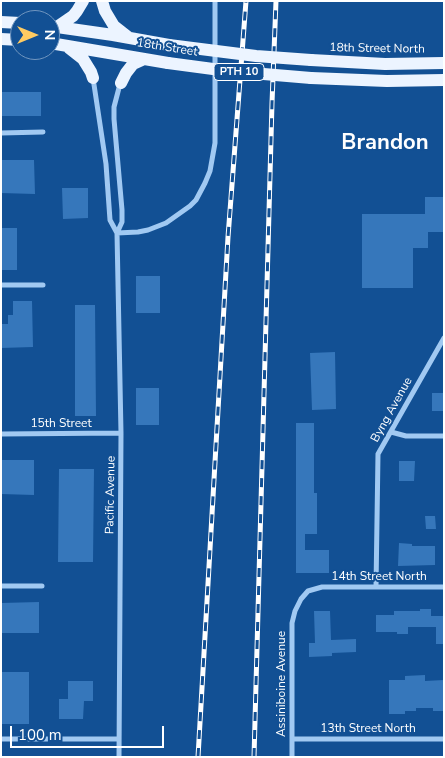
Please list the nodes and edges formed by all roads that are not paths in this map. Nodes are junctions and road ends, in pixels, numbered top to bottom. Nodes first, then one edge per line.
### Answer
1 (83, 1) edge
2 (102, 1) edge
3 (215, 1) edge
4 (60, 23) edge
5 (60, 28) edge
6 (130, 38) junction
7 (60, 44) edge
8 (65, 45) junction
9 (144, 59) junction
10 (311, 60) joint
11 (444, 63) edge
12 (93, 78) joint
13 (444, 80) edge
14 (121, 83) joint
15 (43, 132) dead end
16 (1, 133) edge
17 (116, 233) junction
18 (1, 285) edge
19 (43, 285) dead end
20 (444, 338) edge
21 (391, 432) junction
22 (1, 434) edge
23 (121, 434) junction
24 (444, 436) edge
25 (1, 586) edge
26 (42, 586) dead end
27 (444, 587) edge
28 (376, 588) junction
29 (295, 611) joint
30 (1, 739) edge
31 (292, 739) junction
32 (444, 739) edge
33 (119, 740) junction
34 (119, 757) edge
35 (292, 757) edge

1 - 4 main road
2 - 6 main road
3 - 17 street
5 - 6 main road, 18th Street / PTH 10
6 - 10 main road, 18th Street / PTH 10, bridge
7 - 8 main road, 18th Street / PTH 10
8 - 9 main road, 18th Street / PTH 10
8 - 12 main road
9 - 13 main road, 18th Street / PTH 10, bridge
9 - 14 main road
10 - 11 main road, 18th Street North / PTH 10
12 - 17 street, Pacific Avenue
14 - 17 street, Pacific Avenue
15 - 16 street
17 - 23 street, Pacific Avenue
18 - 19 street
20 - 21 street, Byng Avenue
21 - 24 street
21 - 28 street, Byng Avenue
22 - 23 street, 15th Street
23 - 33 street, Pacific Avenue
25 - 26 street
27 - 28 street, 14th Street North
28 - 29 street, 14th Street North
29 - 31 street, Assiniboine Avenue
30 - 33 street
31 - 32 street, 13th Street North
31 - 35 street, Assiniboine Avenue
33 - 34 street, Pacific Avenue

